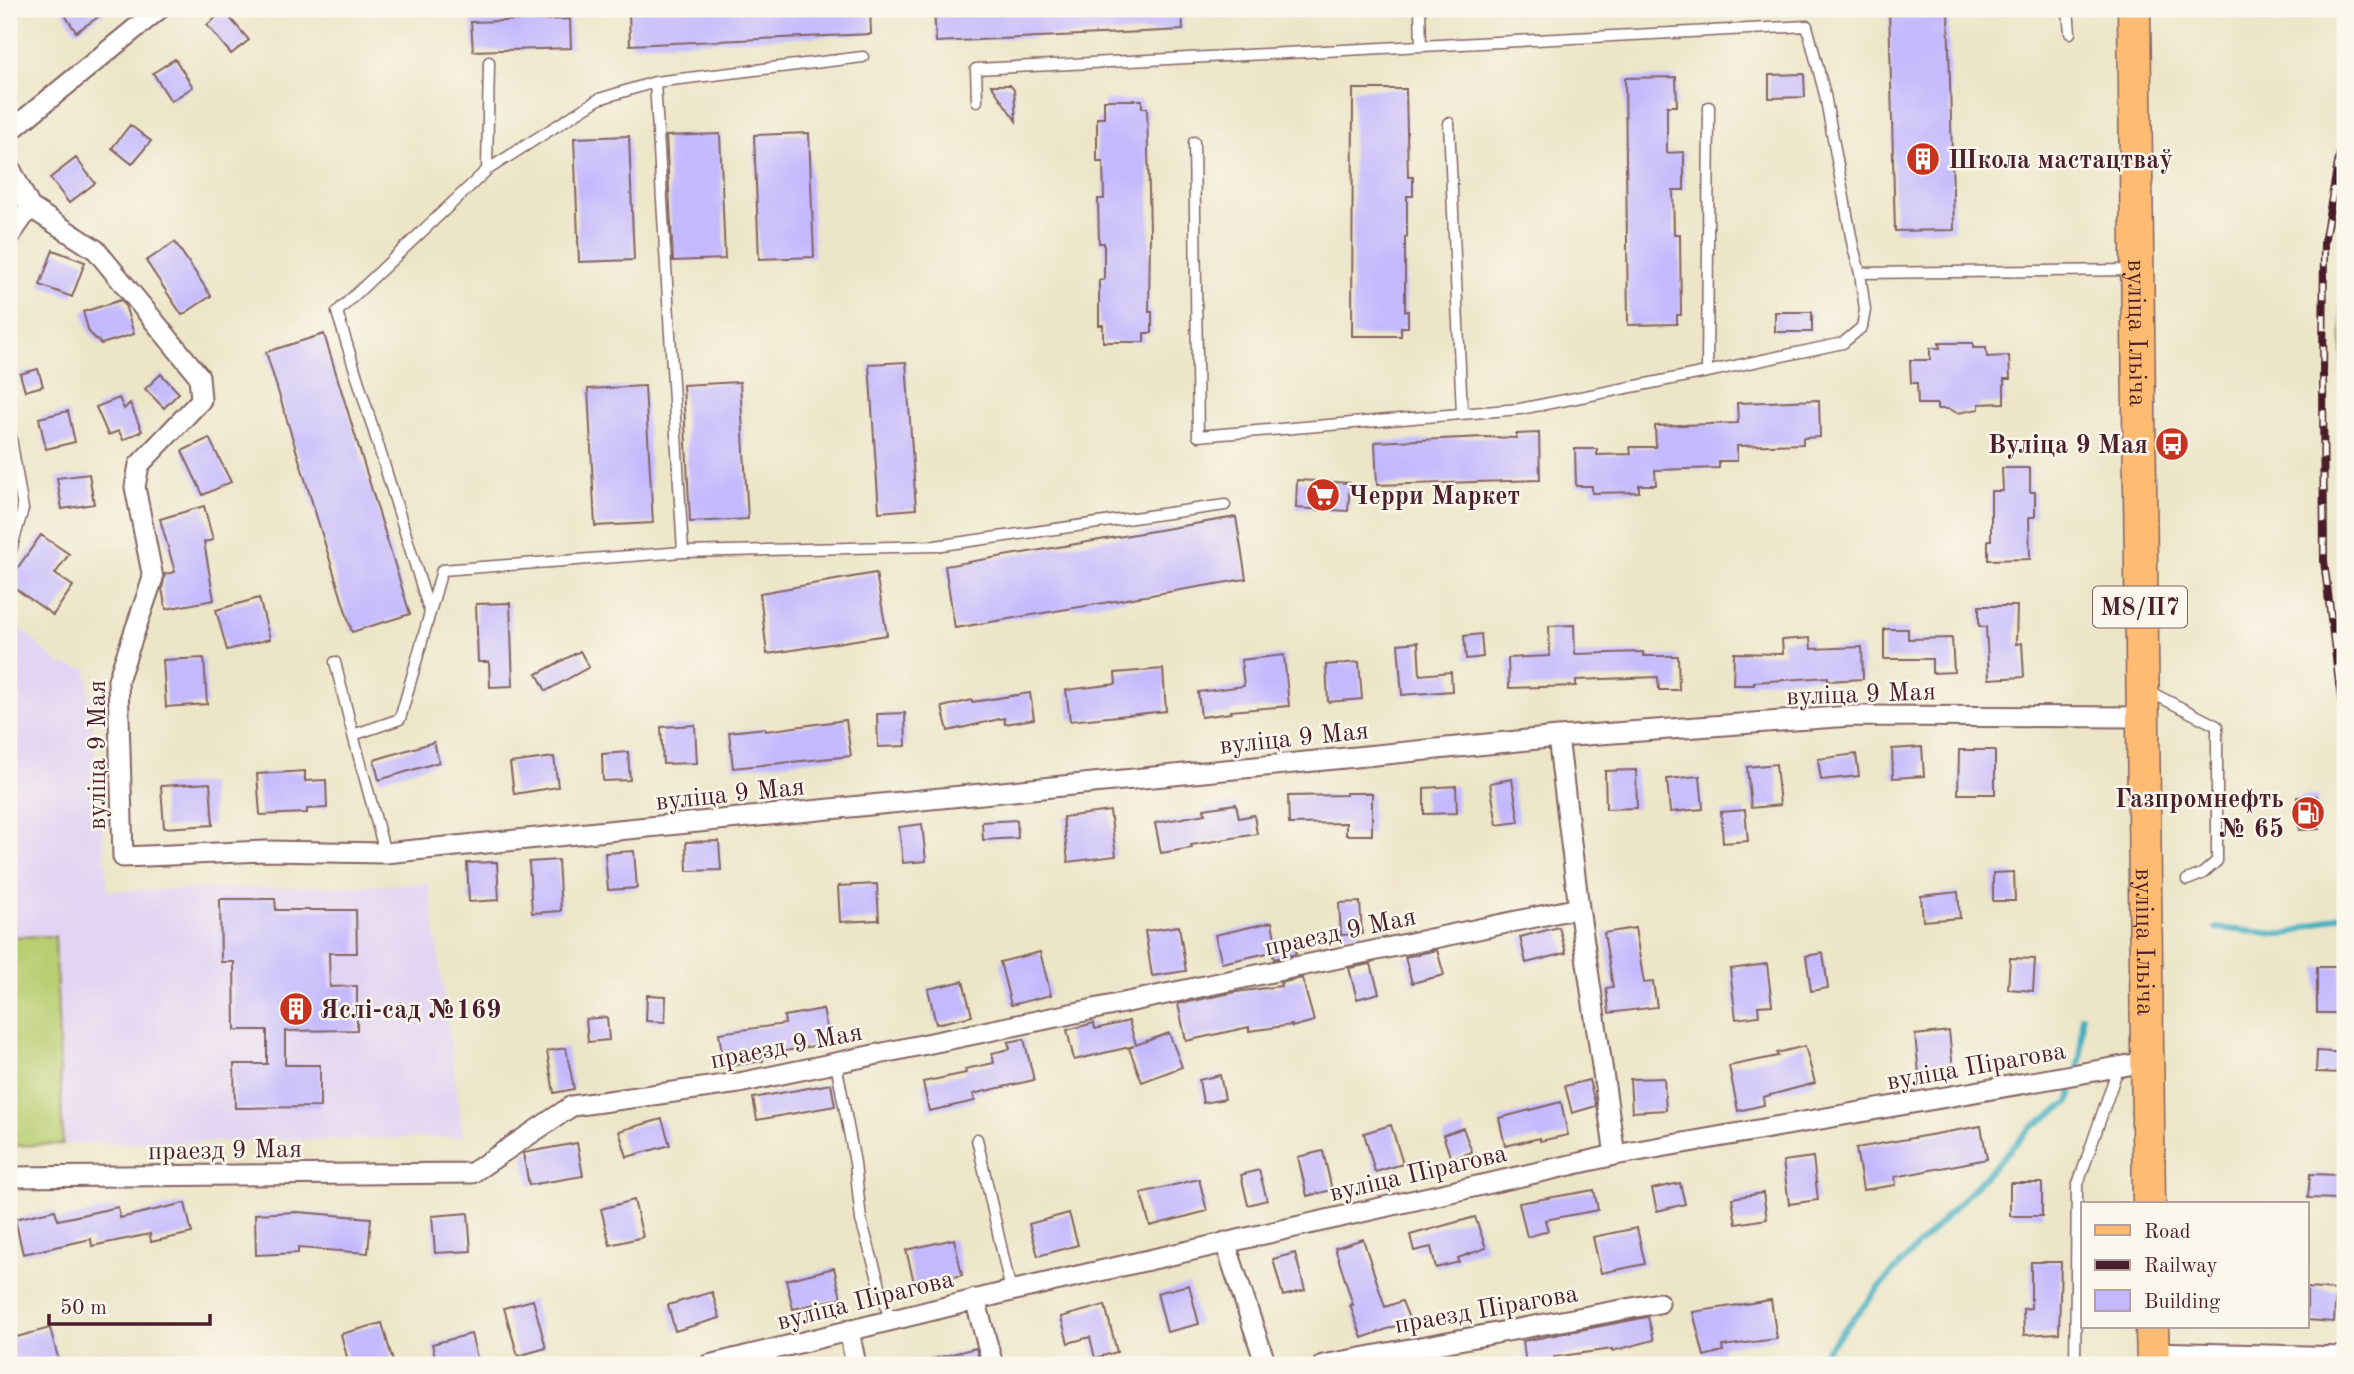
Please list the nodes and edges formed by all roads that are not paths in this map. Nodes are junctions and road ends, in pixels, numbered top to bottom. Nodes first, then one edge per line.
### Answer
1 (159, 9) edge
2 (1420, 9) edge
3 (2068, 9) edge
4 (2134, 9) edge
5 (2070, 33) dead end
6 (1421, 46) junction
7 (863, 57) dead end
8 (489, 62) dead end
9 (655, 82) junction
10 (977, 101) dead end
11 (1709, 107) dead end
12 (1449, 123) dead end
13 (9, 132) edge
14 (1194, 142) dead end
15 (9, 166) edge
16 (487, 170) junction
17 (30, 207) junction
18 (9, 237) edge
19 (2136, 270) junction
20 (1860, 272) junction
21 (1707, 372) junction
22 (1462, 413) junction
23 (9, 426) edge
24 (1226, 505) dead end
25 (683, 552) junction
26 (9, 557) edge
27 (430, 613) junction
28 (335, 662) dead end
29 (2141, 702) junction
30 (353, 735) junction
31 (1558, 737) junction
32 (385, 853) junction
33 (2188, 880) dead end
34 (1578, 908) junction
35 (836, 1063) junction
36 (2132, 1064) junction
37 (977, 1139) dead end
38 (1615, 1155) junction
39 (9, 1177) edge
40 (2149, 1202) edge
41 (1225, 1242) junction
42 (1011, 1291) junction
43 (975, 1299) junction
44 (1659, 1303) dead end
45 (890, 1320) junction
46 (849, 1330) junction
47 (2152, 1348) edge
48 (2345, 1357) edge
49 (709, 1365) edge
50 (856, 1365) edge
51 (993, 1365) edge
52 (1266, 1365) edge
53 (1323, 1365) edge
54 (2075, 1365) edge

1 - 13 street
2 - 6 lane
3 - 5 lane
4 - 19 main road, вуліца Ільіча / М8/П7
6 - 10 lane
6 - 20 lane
7 - 9 lane
8 - 16 lane
9 - 16 lane
9 - 25 lane
11 - 21 lane
12 - 22 lane
14 - 22 lane
15 - 17 street, вуліца 9 Мая
16 - 27 lane
17 - 18 street
17 - 32 street, вуліца 9 Мая
19 - 20 lane
19 - 29 main road, вуліца Ільіча / М8/П7
20 - 21 lane
21 - 22 lane
23 - 26 lane
24 - 25 lane
25 - 27 lane
27 - 30 lane
28 - 30 lane
29 - 31 street, вуліца 9 Мая
29 - 33 lane
29 - 36 main road, вуліца Ільіча / М8/П7
30 - 32 lane
31 - 32 street, вуліца 9 Мая
31 - 34 street
34 - 35 street, праезд 9 Мая
34 - 38 street
35 - 39 street, праезд 9 Мая
35 - 45 lane
36 - 38 street, вуліца Пірагова
36 - 40 main road, вуліца Ільіча / М8/П7
36 - 54 lane
37 - 42 lane
38 - 41 street, вуліца Пірагова
41 - 42 street, вуліца Пірагова
41 - 52 street
42 - 43 street, вуліца Пірагова
43 - 45 street, вуліца Пірагова
43 - 51 street
44 - 53 street, праезд Пірагова
45 - 46 street, вуліца Пірагова
46 - 49 street, вуліца Пірагова
46 - 50 street
47 - 48 street

